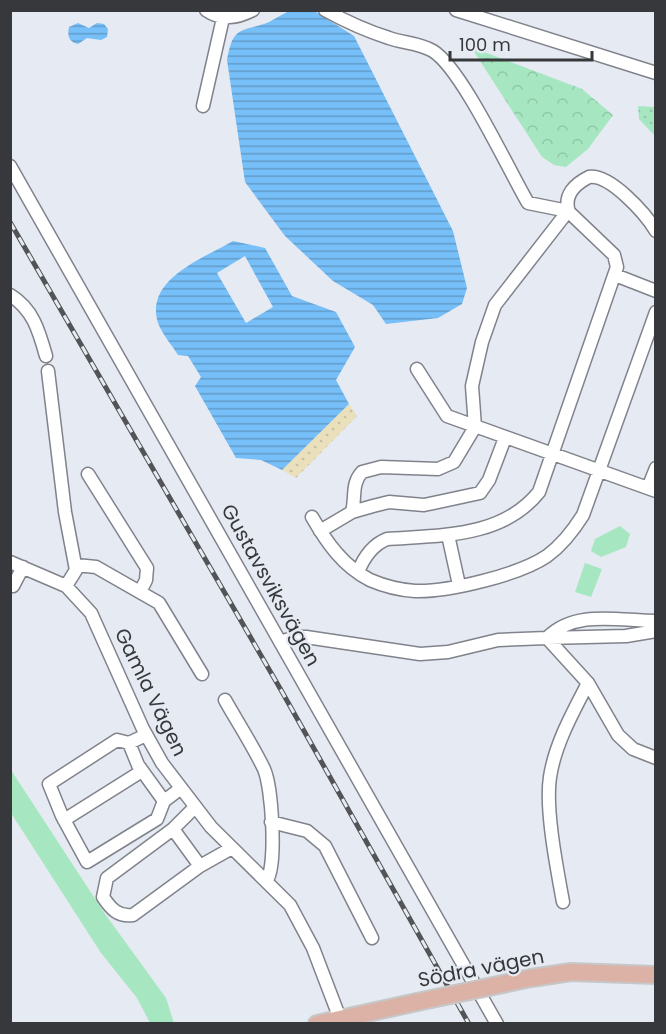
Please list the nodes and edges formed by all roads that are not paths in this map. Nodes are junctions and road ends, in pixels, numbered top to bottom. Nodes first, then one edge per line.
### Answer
1 (206, 10) edge
2 (253, 10) edge
3 (326, 10) edge
4 (456, 10) edge
5 (239, 13) edge
6 (223, 18) junction
7 (652, 71) edge
8 (203, 106) dead end
9 (10, 166) edge
10 (568, 211) junction
11 (656, 231) edge
12 (615, 275) junction
13 (656, 291) edge
14 (10, 295) edge
15 (656, 312) edge
16 (46, 356) dead end
17 (417, 369) dead end
18 (48, 372) dead end
19 (475, 427) junction
20 (505, 438) junction
21 (553, 455) junction
22 (656, 468) edge
23 (600, 472) junction
24 (88, 474) dead end
25 (652, 490) edge
26 (352, 512) junction
27 (312, 517) dead end
28 (320, 531) junction
29 (448, 535) junction
30 (10, 562) edge
31 (76, 565) junction
32 (23, 567) junction
33 (358, 572) junction
34 (459, 585) junction
35 (13, 586) dead end
36 (66, 586) junction
37 (140, 592) junction
38 (633, 620) junction
39 (656, 621) edge
40 (656, 631) edge
41 (633, 635) junction
42 (547, 638) junction
43 (280, 642) junction
44 (202, 674) dead end
45 (588, 683) junction
46 (225, 700) dead end
47 (146, 735) junction
48 (129, 743) junction
49 (656, 758) edge
50 (142, 771) junction
51 (180, 789) junction
52 (164, 801) junction
53 (194, 808) junction
54 (64, 820) junction
55 (271, 822) junction
56 (173, 829) junction
57 (232, 848) junction
58 (200, 866) junction
59 (267, 880) junction
60 (563, 902) dead end
61 (372, 938) dead end
62 (656, 975) edge
63 (341, 1020) edge
64 (317, 1023) edge
65 (497, 1023) edge

1 - 6 street
2 - 5 street
3 - 10 street
4 - 7 street
5 - 6 street
6 - 8 street
9 - 43 street, Gustavsviksvägen
10 - 11 street
10 - 12 street
10 - 19 street
12 - 13 street
12 - 21 street
14 - 16 street
15 - 23 street
17 - 19 street
18 - 31 street
19 - 20 street
19 - 26 street
20 - 21 street
20 - 26 street
21 - 23 street
21 - 29 street
22 - 25 street
23 - 25 street
23 - 34 street
24 - 37 street
26 - 28 street
27 - 28 street
28 - 33 street
29 - 33 street
29 - 34 street
30 - 32 street
31 - 36 street
31 - 37 street
32 - 35 street
32 - 36 street
33 - 34 street
36 - 47 street, Gamla Vägen
37 - 44 street
38 - 39 street
38 - 41 street
38 - 42 street
40 - 41 street
41 - 42 street
42 - 43 street
42 - 45 street
43 - 65 street, Gustavsviksvägen
45 - 49 street
45 - 60 street
46 - 55 street
47 - 48 street
47 - 51 street, Gamla Vägen
48 - 50 street
48 - 54 street
50 - 52 street
50 - 54 street
51 - 52 street
51 - 53 street, Gamla Vägen
52 - 54 street
53 - 56 street
53 - 57 street, Gamla Vägen
55 - 59 street
55 - 61 street
56 - 58 street
56 - 58 street
57 - 58 street
57 - 59 street, Gamla Vägen
59 - 63 street, Gamla Vägen
62 - 63 main road, Södra vägen, bridge
63 - 64 main road, Södra vägen

